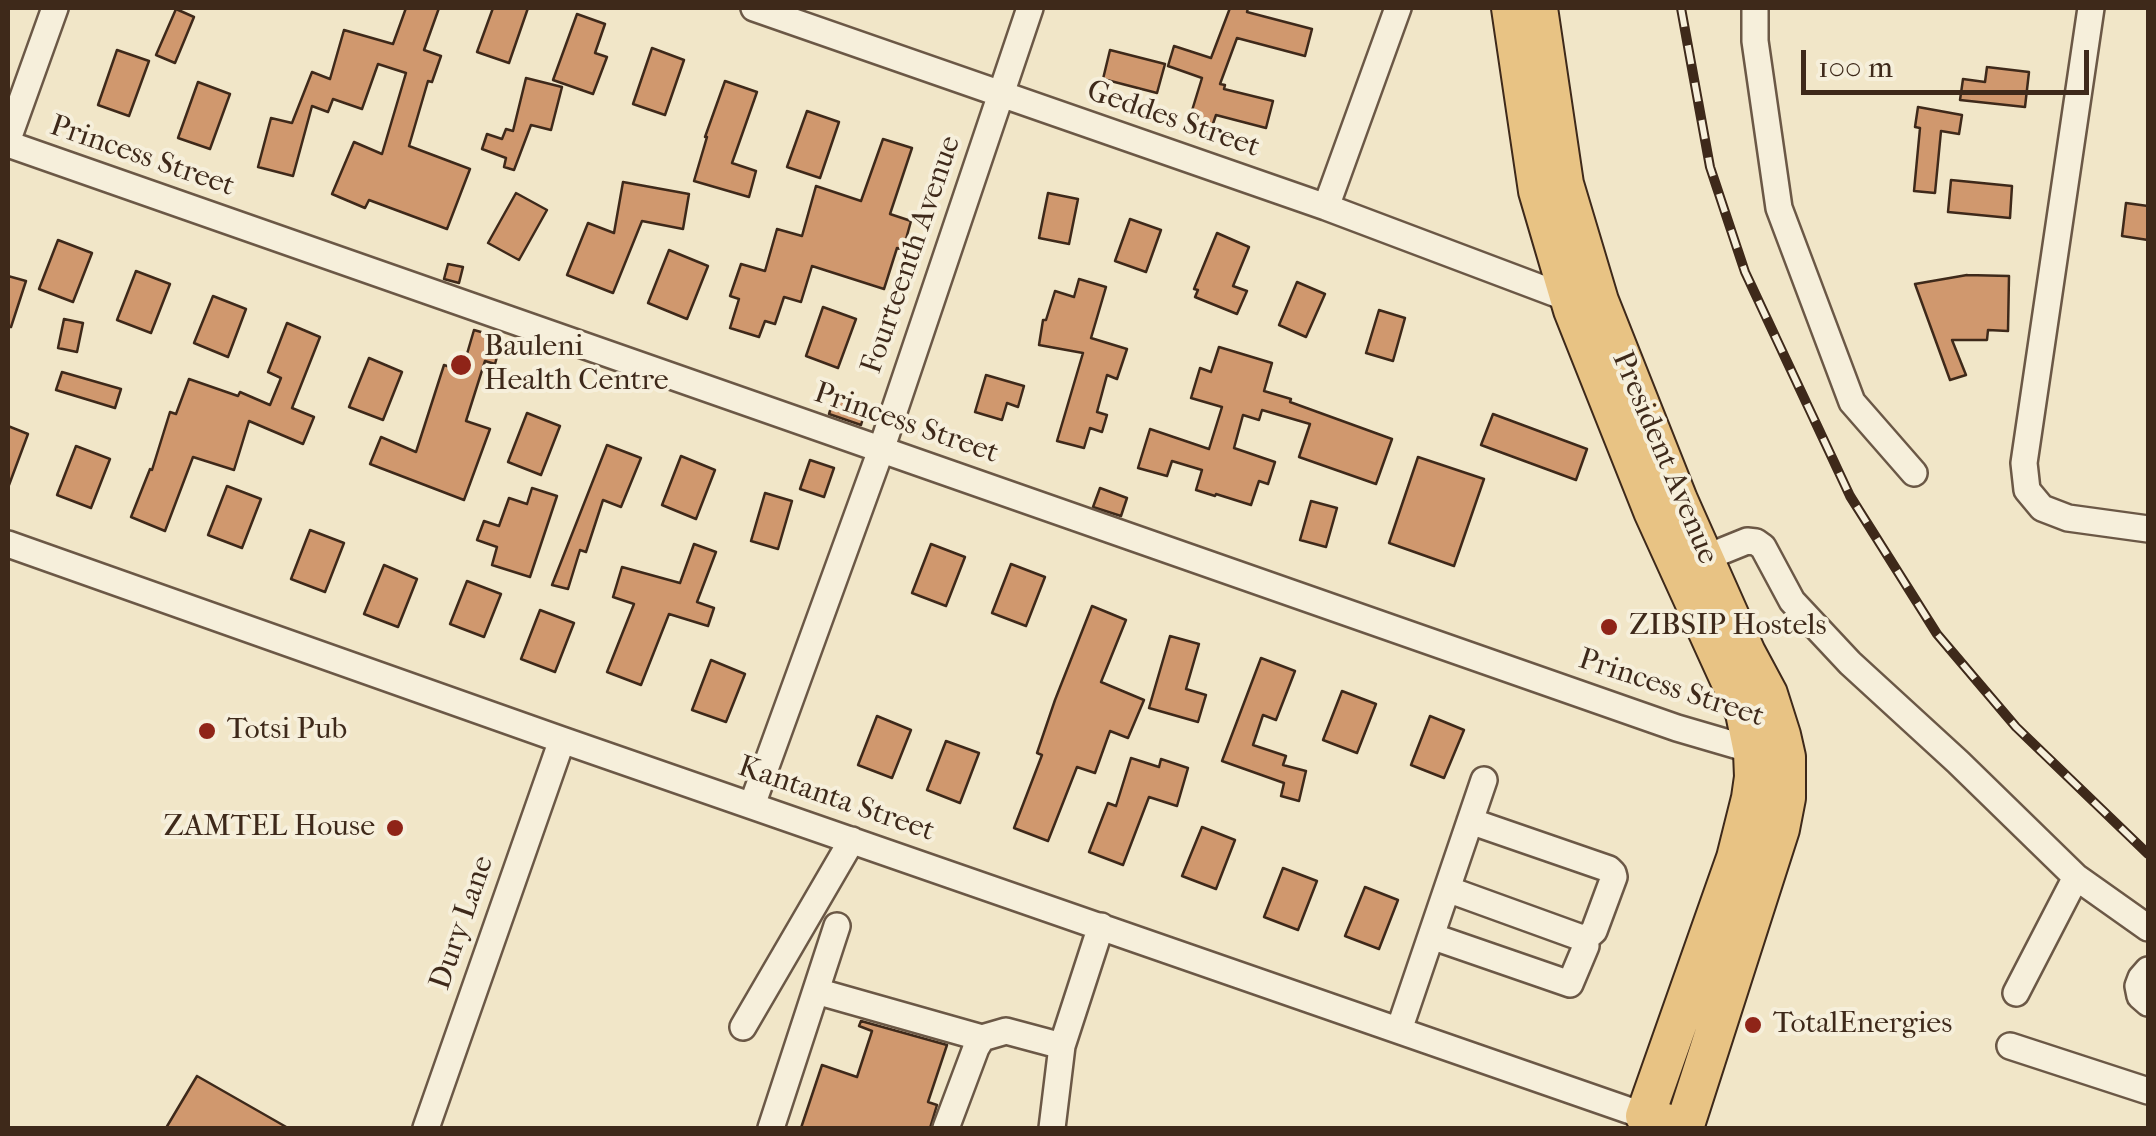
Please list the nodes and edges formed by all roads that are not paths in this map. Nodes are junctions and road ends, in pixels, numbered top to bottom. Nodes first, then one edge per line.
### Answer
1 (55, 8) edge
2 (754, 8) edge
3 (1030, 8) edge
4 (1398, 8) edge
5 (1511, 8) edge
6 (1538, 8) edge
7 (1755, 8) edge
8 (2091, 8) edge
9 (1001, 94) junction
10 (8, 142) edge
11 (1326, 206) junction
12 (1570, 299) junction
13 (881, 450) junction
14 (1914, 473) dead end
15 (2148, 529) edge
16 (8, 544) edge
17 (1705, 558) junction
18 (562, 740) junction
19 (1769, 754) junction
20 (1484, 780) dead end
21 (752, 805) junction
22 (1470, 821) junction
23 (1763, 824) junction
24 (852, 840) junction
25 (2076, 876) junction
26 (1447, 890) junction
27 (837, 926) dead end
28 (1101, 926) junction
29 (2148, 928) edge
30 (1431, 936) junction
31 (1584, 939) junction
32 (1696, 969) junction
33 (2148, 970) edge
34 (1731, 982) junction
35 (816, 990) junction
36 (2016, 994) dead end
37 (2148, 1003) edge
38 (743, 1026) dead end
39 (1400, 1030) junction
40 (982, 1038) junction
41 (1062, 1046) junction
42 (2010, 1046) dead end
43 (2148, 1091) edge
44 (1645, 1116) junction
45 (426, 1128) edge
46 (771, 1128) edge
47 (946, 1128) edge
48 (1052, 1128) edge
49 (1682, 1128) edge

1 - 10 street
2 - 9 street, Geddes Street
3 - 9 street, Fourteenth Avenue
4 - 11 street
5 - 12 highway, President Avenue
6 - 17 highway, President Avenue
7 - 14 street
8 - 15 street
9 - 11 street, Geddes Street
9 - 13 street, Fourteenth Avenue
10 - 13 street, Princess Street
11 - 12 street, Geddes Street
12 - 19 highway, President Avenue
13 - 19 street, Princess Street
13 - 21 street, Fourteenth Avenue
16 - 18 street, Kantanta Street
17 - 19 highway, President Avenue
17 - 25 street
18 - 21 street, Kantanta Street
18 - 45 street, Dury Lane
19 - 23 highway, President Avenue
20 - 22 street
21 - 24 street, Kantanta Street
22 - 26 street
22 - 31 street
23 - 32 highway, President Avenue
23 - 34 highway, President Avenue
24 - 28 street, Kantanta Street
24 - 38 street
25 - 29 street
25 - 36 street
26 - 30 street
26 - 31 street
27 - 35 street
28 - 39 street, Kantanta Street
28 - 41 street
30 - 31 street
30 - 39 street
32 - 34 highway
32 - 44 highway, President Avenue
33 - 37 street
34 - 49 highway, President Avenue
35 - 40 street
35 - 46 street
39 - 44 street, Kantanta Street
40 - 41 street
40 - 47 street
41 - 48 street
42 - 43 street
44 - 49 highway

